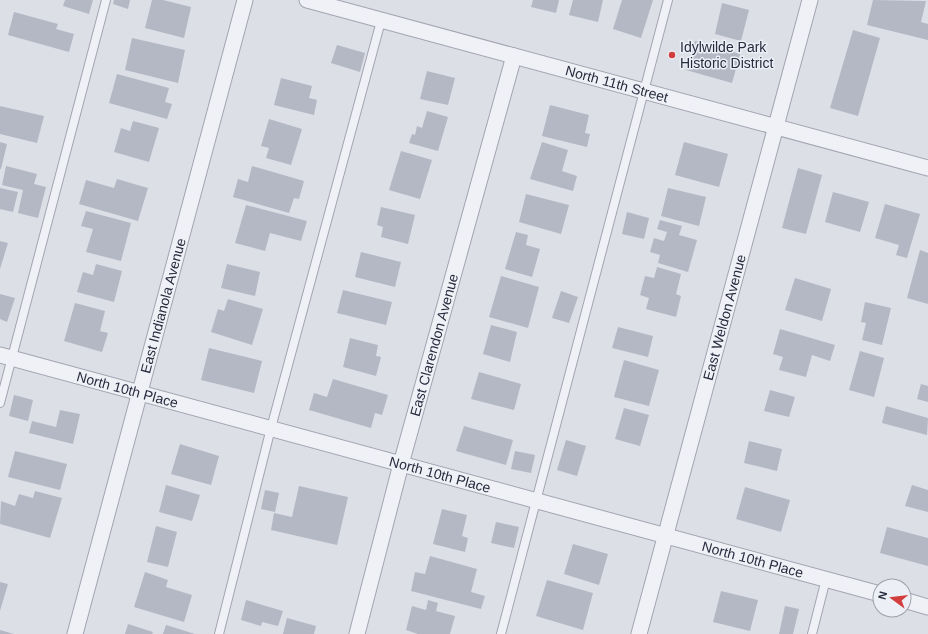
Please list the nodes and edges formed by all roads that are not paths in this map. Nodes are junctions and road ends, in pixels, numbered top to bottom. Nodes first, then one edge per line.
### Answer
1 (106, 0) edge
2 (245, 0) edge
3 (307, 0) edge
4 (668, 0) edge
5 (810, 0) edge
6 (382, 21) junction
7 (514, 56) junction
8 (644, 91) junction
9 (776, 128) junction
10 (928, 168) edge
11 (6, 356) edge
12 (140, 392) junction
13 (0, 403) edge
14 (271, 428) junction
15 (401, 464) junction
16 (536, 500) junction
17 (665, 535) junction
18 (826, 579) junction
19 (872, 592) edge
20 (912, 602) edge
21 (928, 607) edge
22 (75, 634) edge
23 (219, 634) edge
24 (357, 634) edge
25 (501, 634) edge
26 (639, 634) edge
27 (812, 634) edge

1 - 11 lane
2 - 12 street, East Indianola Avenue
3 - 6 street, North 11th Street
4 - 8 lane
5 - 9 street, East Weldon Avenue
6 - 7 street, North 11th Street
6 - 14 lane
7 - 8 street, North 11th Street
7 - 15 street, East Clarendon Avenue
8 - 9 street, North 11th Street
8 - 16 lane
9 - 10 street, North 11th Street
9 - 17 street, East Weldon Avenue
11 - 12 street, North 10th Place
11 - 13 lane
12 - 14 street, North 10th Place
12 - 22 street, East Indianola Avenue
14 - 15 street, North 10th Place
14 - 23 lane
15 - 16 street, North 10th Place
15 - 24 street, East Clarendon Avenue
16 - 17 street, North 10th Place
16 - 25 lane
17 - 18 street, North 10th Place
17 - 26 street, East Weldon Avenue
18 - 19 street, North 10th Place
18 - 27 lane
20 - 21 street

